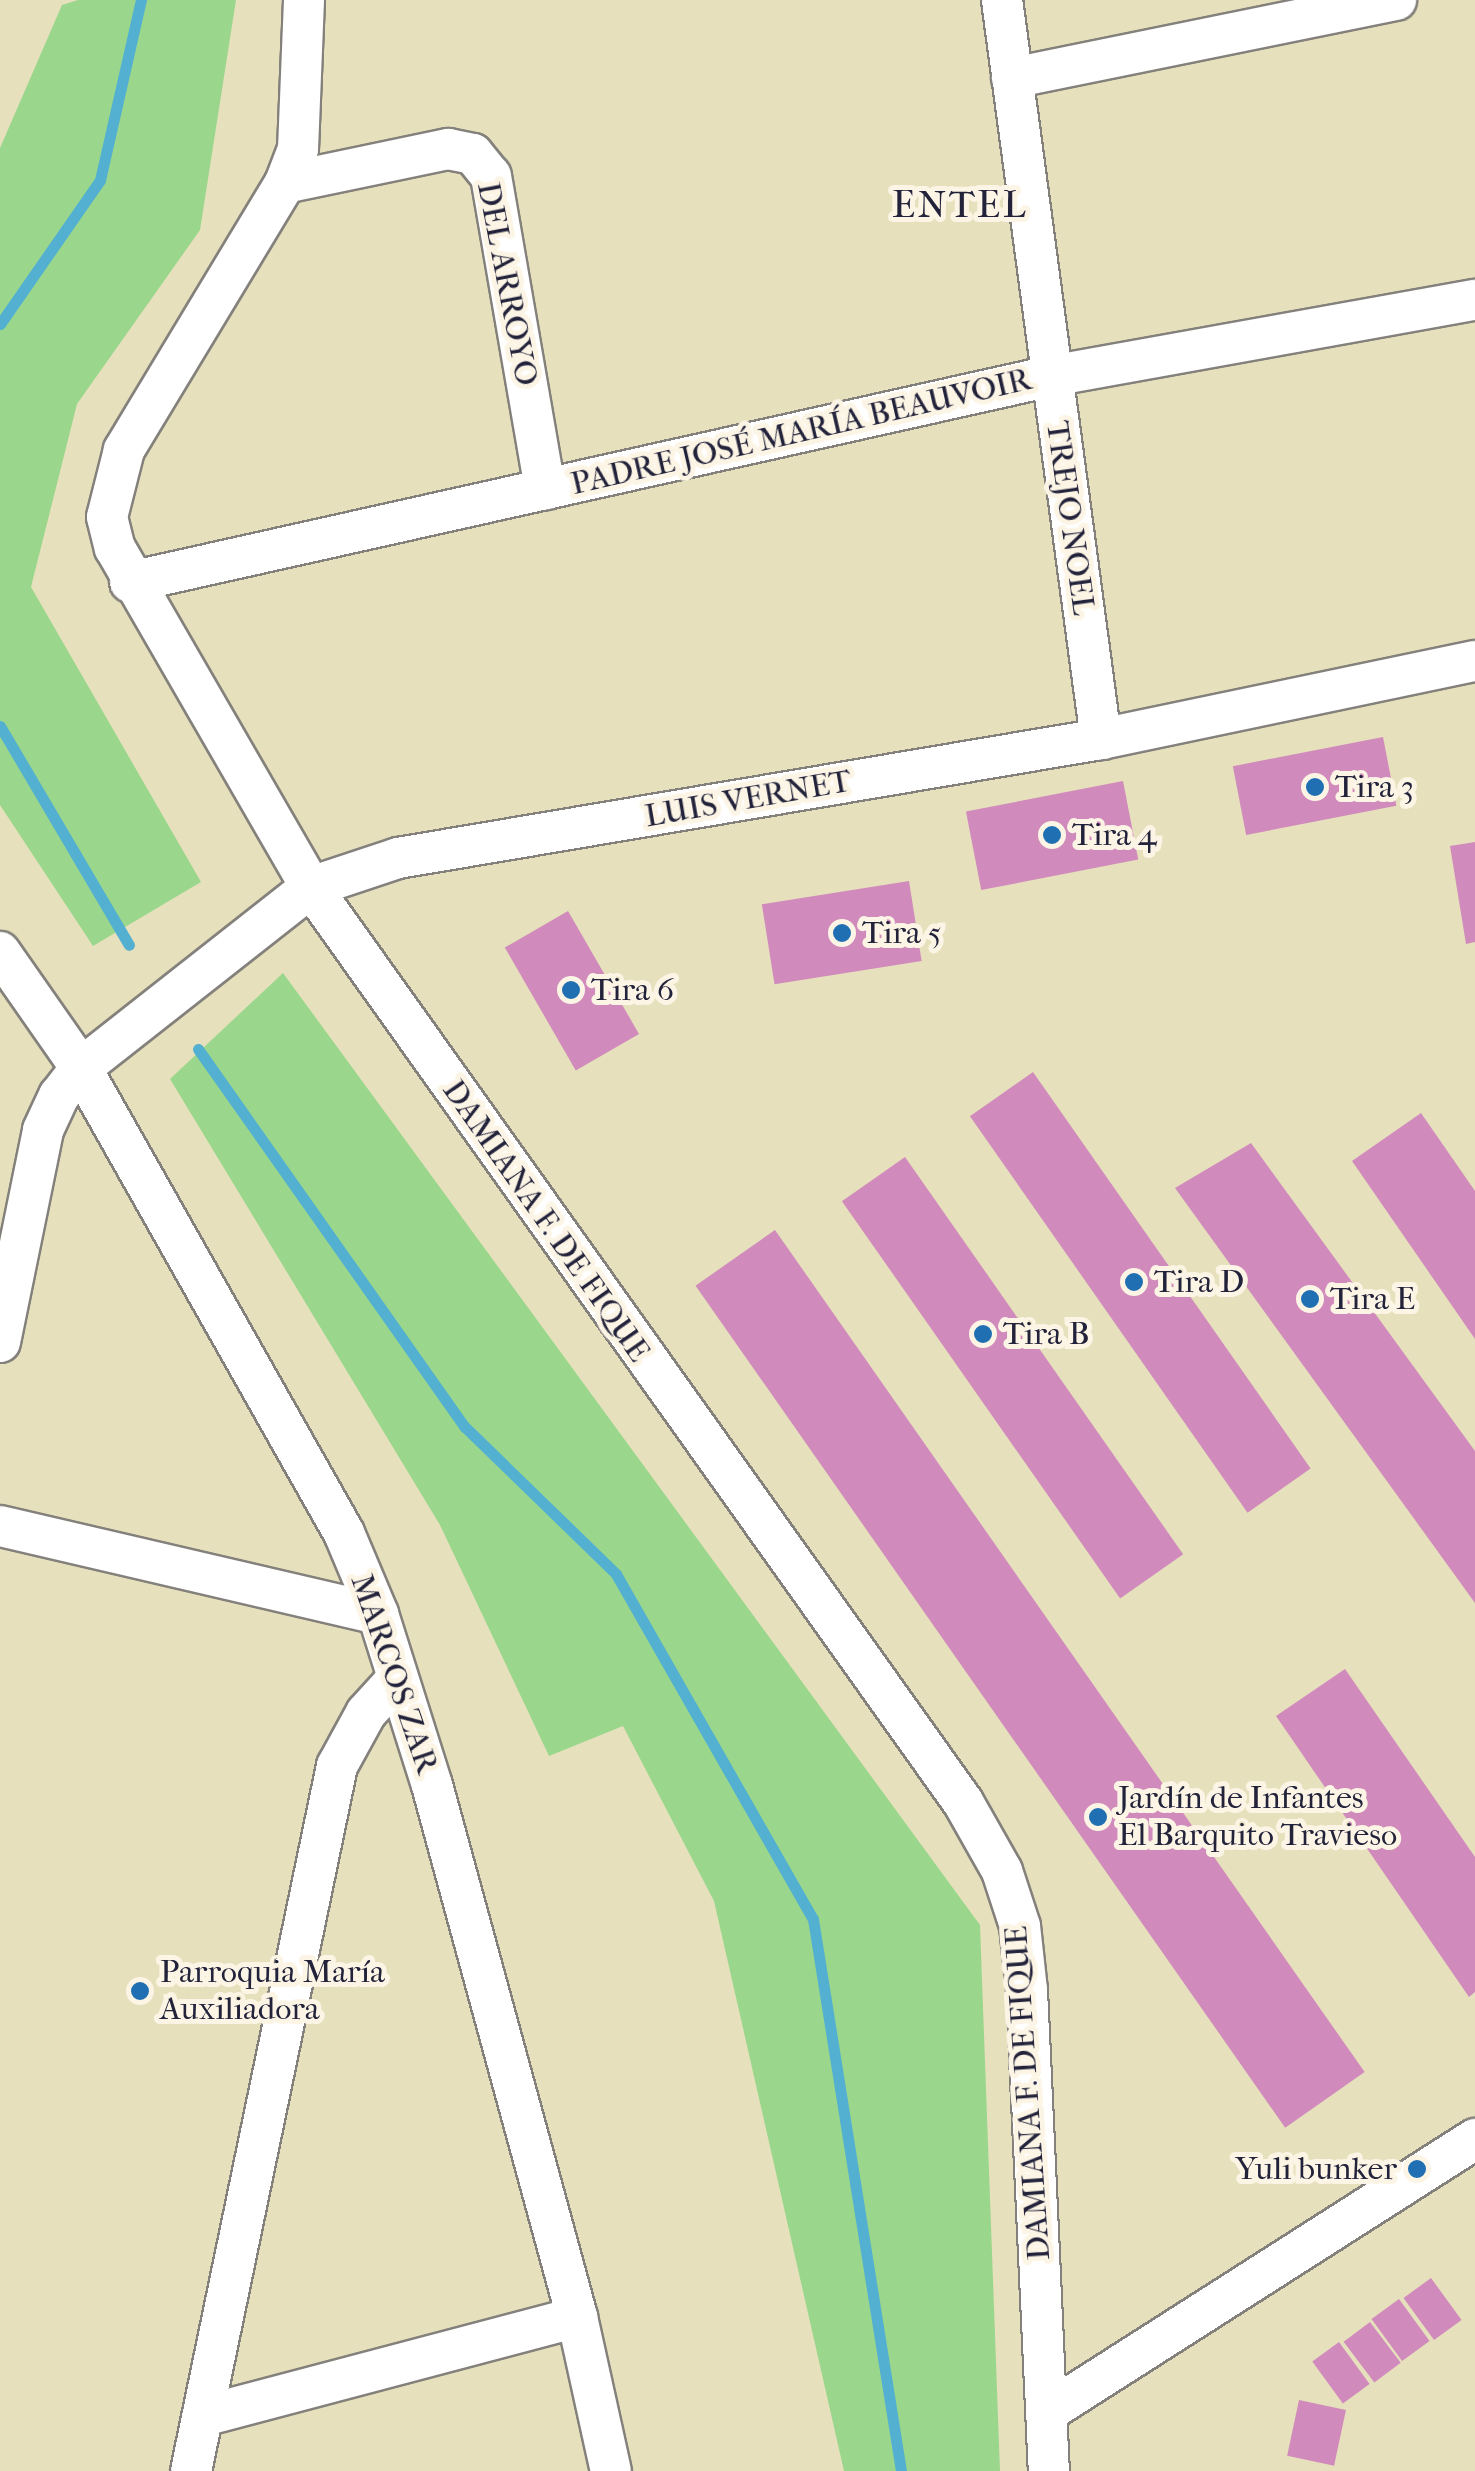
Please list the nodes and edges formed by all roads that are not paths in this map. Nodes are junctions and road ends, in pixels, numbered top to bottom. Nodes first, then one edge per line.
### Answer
1 (304, 0) edge
2 (1002, 0) edge
3 (1396, 0) edge
4 (1012, 78) junction
5 (285, 182) junction
6 (1475, 300) edge
7 (1050, 376) junction
8 (546, 489) junction
9 (130, 582) junction
10 (1475, 660) edge
11 (1101, 739) junction
12 (311, 887) junction
13 (0, 952) edge
14 (80, 1068) junction
15 (7, 1268) edge
16 (0, 1342) edge
17 (0, 1526) edge
18 (378, 1614) junction
19 (398, 1678) junction
20 (1475, 2139) edge
21 (578, 2316) junction
22 (1047, 2412) junction
23 (204, 2416) junction
24 (191, 2471) edge
25 (611, 2471) edge
26 (1048, 2471) edge

1 - 5 street, DAMIANA F. DE FIQUE
2 - 4 street, TREJO NOEL
3 - 4 street
4 - 7 street, TREJO NOEL
5 - 8 street, DEL ARROYO
5 - 9 street, DAMIANA F. DE FIQUE
6 - 7 street, PADRE JOSÉ MARÍA BEAUVOIR
7 - 8 street, PADRE JOSÉ MARÍA BEAUVOIR
7 - 11 street, TREJO NOEL
8 - 9 street, PADRE JOSÉ MARÍA BEAUVOIR
9 - 12 street, DAMIANA F. DE FIQUE
10 - 11 street, LUIS VERNET
11 - 12 street, LUIS VERNET
12 - 14 street, LUIS VERNET
12 - 22 street, DAMIANA F. DE FIQUE
13 - 14 street, MARCOS ZAR
14 - 15 street
14 - 18 street, MARCOS ZAR
15 - 16 street
17 - 18 street
18 - 19 street, MARCOS ZAR
19 - 21 street, MARCOS ZAR
19 - 23 street
20 - 22 street
21 - 23 street
21 - 25 street, MARCOS ZAR
22 - 26 street, DAMIANA F. DE FIQUE
23 - 24 street

